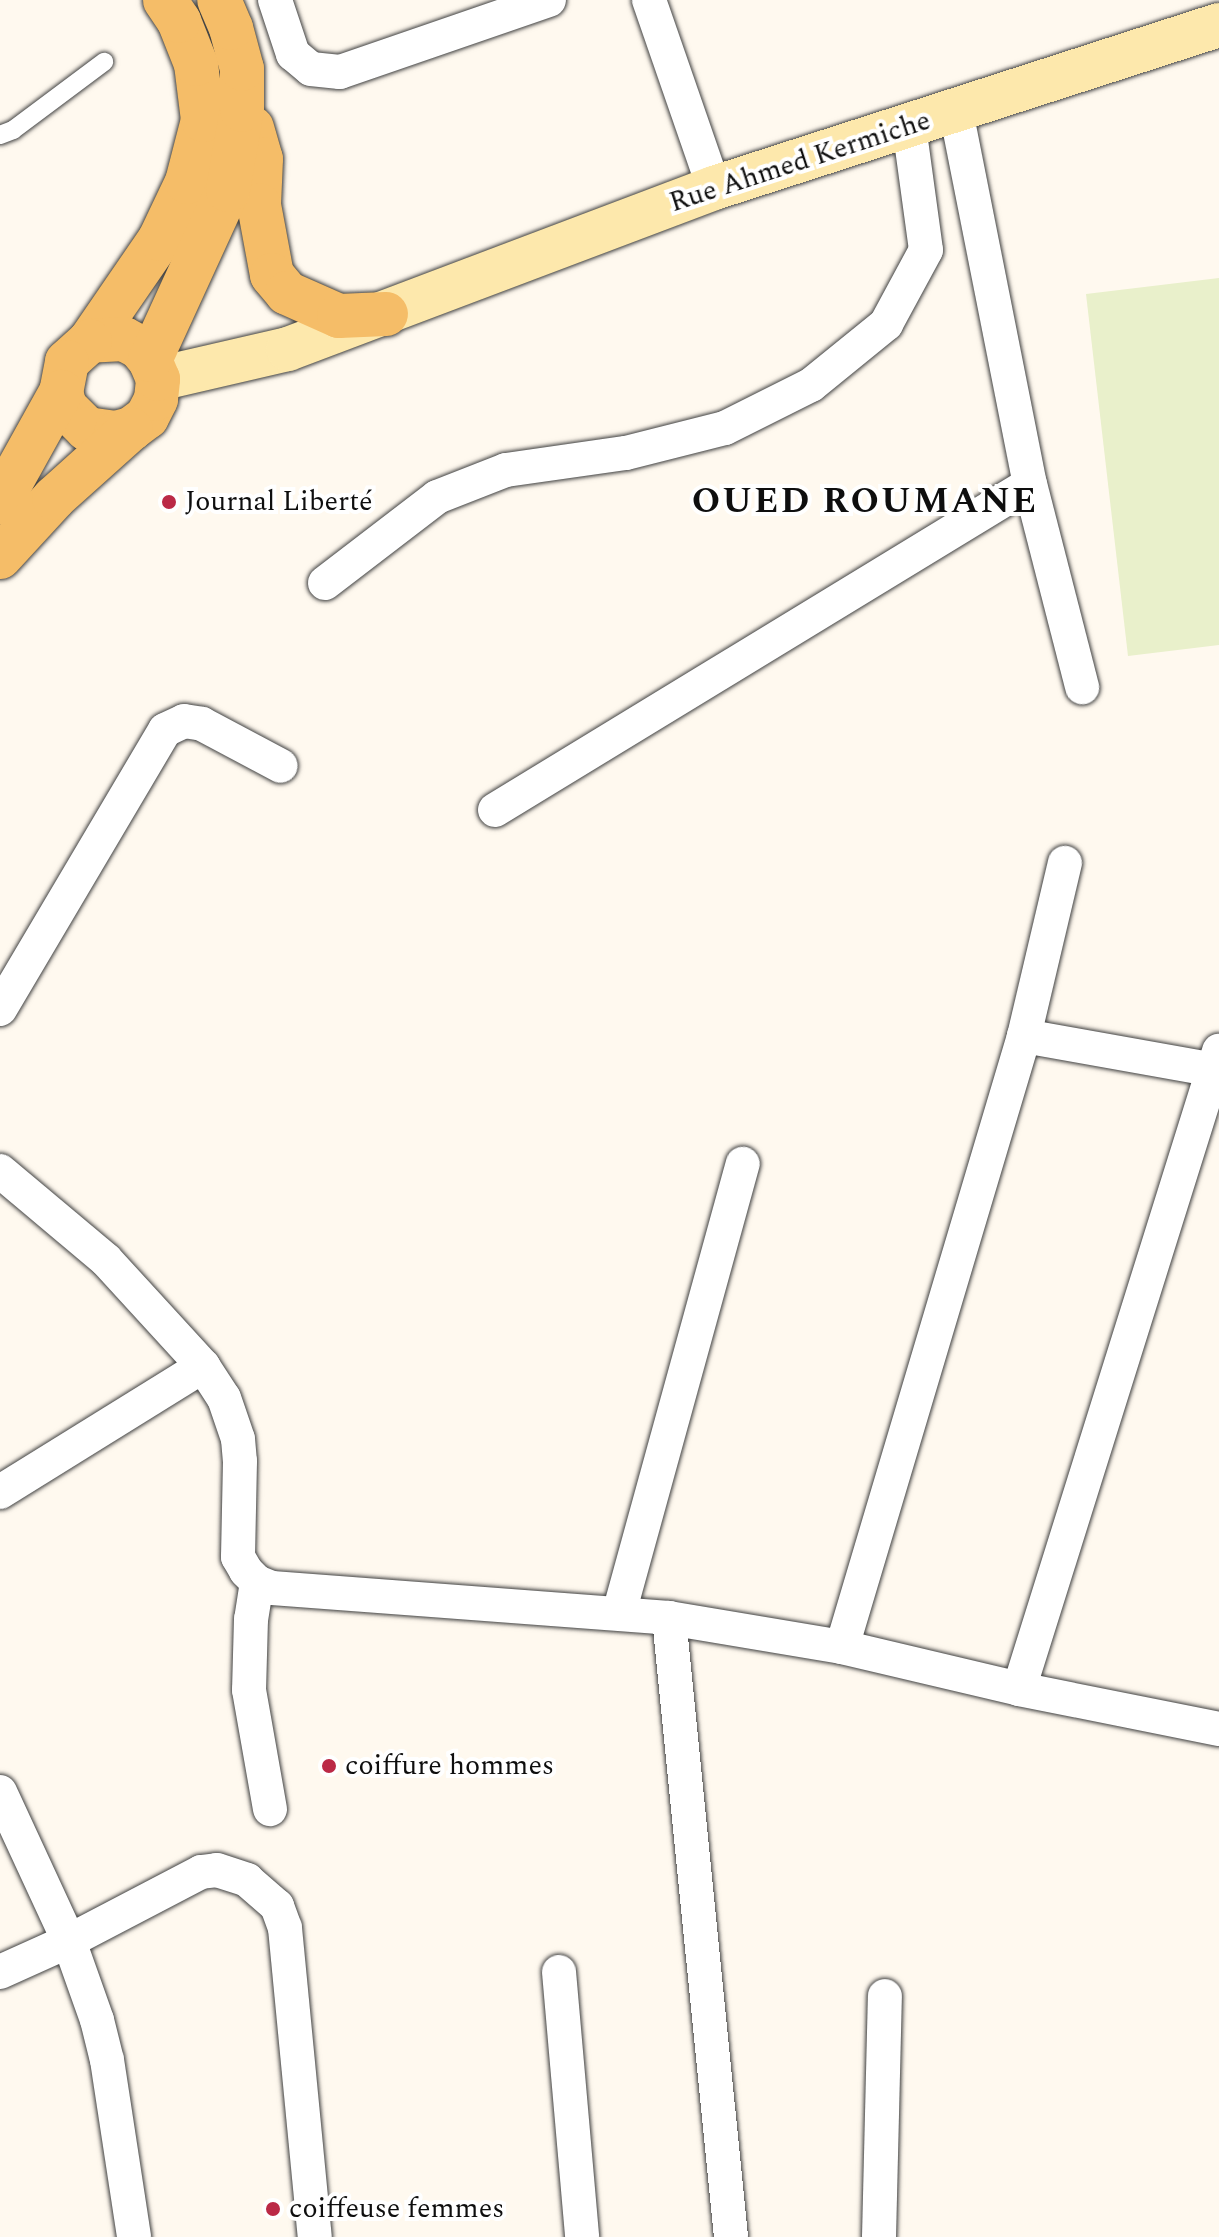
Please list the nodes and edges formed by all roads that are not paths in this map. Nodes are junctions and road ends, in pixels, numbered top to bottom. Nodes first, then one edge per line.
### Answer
1 (165, 0) edge
2 (219, 0) edge
3 (275, 0) edge
4 (549, 0) edge
5 (649, 0) edge
6 (1219, 25) edge
7 (104, 62) dead end
8 (242, 110) junction
9 (956, 111) junction
10 (909, 126) junction
11 (0, 135) edge
12 (714, 188) junction
13 (386, 314) junction
14 (90, 341) junction
15 (154, 370) junction
16 (61, 392) junction
17 (131, 429) junction
18 (1030, 484) junction
19 (0, 502) edge
20 (0, 557) edge
21 (325, 583) dead end
22 (1082, 687) dead end
23 (281, 766) dead end
24 (495, 810) dead end
25 (1065, 863) dead end
26 (0, 1009) edge
27 (1024, 1036) junction
28 (1217, 1060) edge
29 (743, 1164) dead end
30 (0, 1171) edge
31 (203, 1366) junction
32 (0, 1492) edge
33 (257, 1582) junction
34 (619, 1613) junction
35 (669, 1618) junction
36 (842, 1647) junction
37 (1019, 1689) junction
38 (1219, 1729) edge
39 (0, 1792) edge
40 (270, 1809) dead end
41 (69, 1941) junction
42 (0, 1972) edge
43 (559, 1972) dead end
44 (885, 1996) dead end
45 (134, 2237) edge
46 (315, 2237) edge
47 (582, 2237) edge
48 (731, 2237) edge
49 (879, 2237) edge

1 - 14 main road
2 - 8 main road
3 - 4 street
5 - 12 street
6 - 9 main road, Rue Ahmed Kermiche
7 - 11 lane
8 - 13 main road
8 - 15 main road
9 - 10 main road, Rue Ahmed Kermiche
9 - 18 street
10 - 12 main road, Rue Ahmed Kermiche
10 - 21 street
12 - 13 main road, Rue Ahmed Kermiche
13 - 15 main road, Rue Ahmed Kermiche
14 - 15 main road
14 - 16 main road
15 - 17 main road
16 - 17 main road
16 - 19 main road
17 - 20 main road
18 - 22 street
18 - 24 street
23 - 26 street
25 - 27 street
27 - 28 street
27 - 36 street
28 - 37 street
29 - 34 street
30 - 31 street
31 - 32 street
31 - 33 street
33 - 34 street
33 - 40 street
34 - 35 street
35 - 36 street
35 - 48 street
36 - 37 street
37 - 38 street
39 - 41 street
41 - 42 street
41 - 45 street
41 - 46 street
43 - 47 street
44 - 49 street

